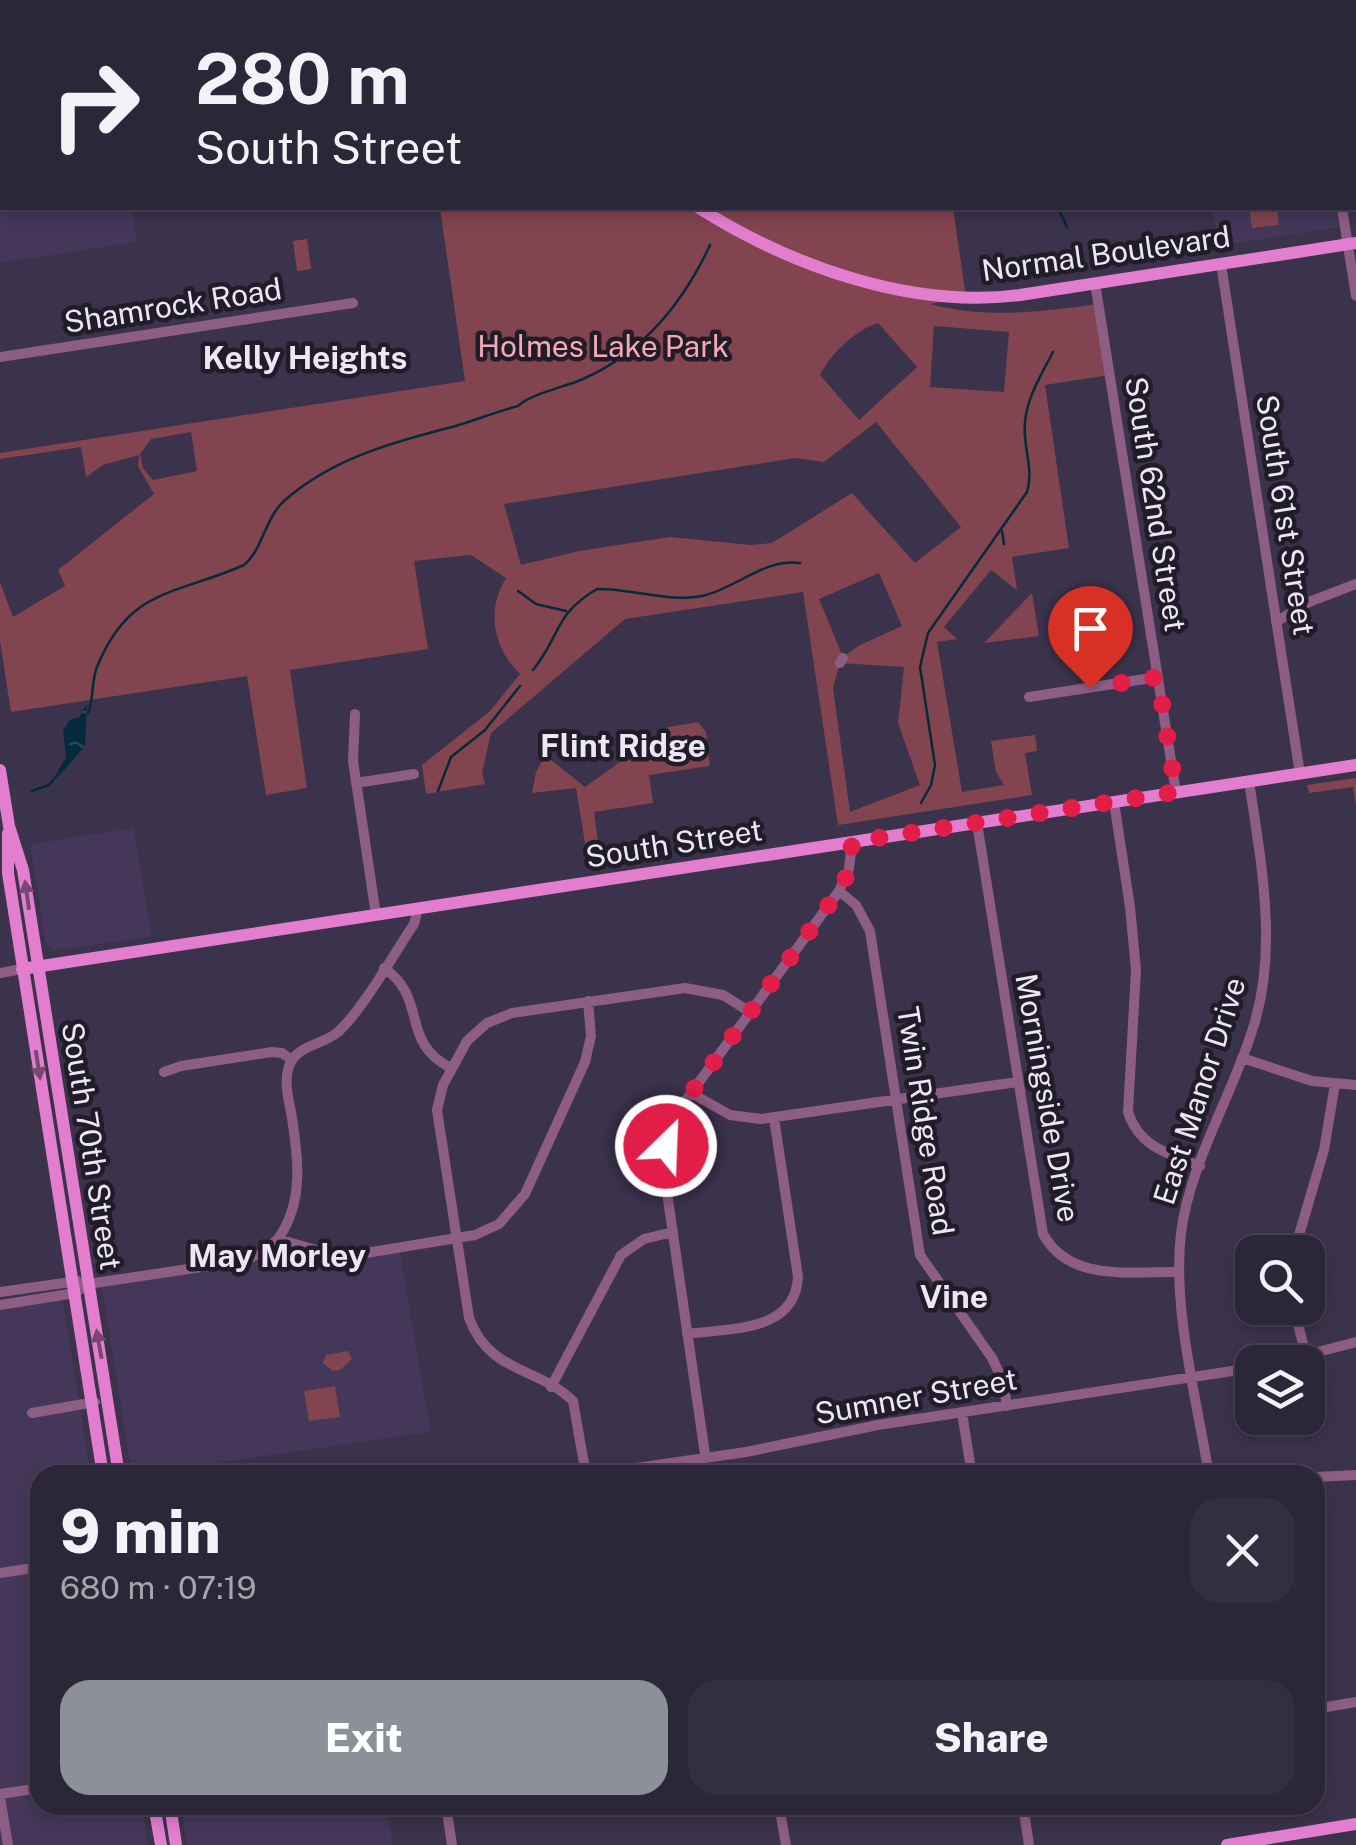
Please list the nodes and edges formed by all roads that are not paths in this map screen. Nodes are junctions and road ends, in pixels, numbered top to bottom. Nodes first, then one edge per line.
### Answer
1 (702, 210) edge
2 (1343, 210) edge
3 (1352, 244) edge
4 (1221, 264) junction
5 (1094, 283) junction
6 (1356, 296) edge
7 (353, 303) dead end
8 (0, 358) edge
9 (1356, 584) edge
10 (1276, 622) junction
11 (1158, 677) junction
12 (1029, 697) dead end
13 (354, 714) dead end
14 (1356, 765) edge
15 (0, 770) edge
16 (414, 774) dead end
17 (1300, 774) junction
18 (1249, 781) junction
19 (356, 783) junction
20 (1176, 792) junction
21 (1114, 802) junction
22 (976, 823) junction
23 (852, 842) junction
24 (839, 891) junction
25 (418, 908) junction
26 (376, 915) junction
27 (29, 968) junction
28 (384, 968) junction
29 (0, 973) edge
30 (588, 1002) junction
31 (750, 1012) junction
32 (1242, 1058) junction
33 (292, 1060) junction
34 (451, 1068) junction
35 (164, 1072) dead end
36 (1017, 1082) junction
37 (1335, 1084) junction
38 (1356, 1085) edge
39 (691, 1093) junction
40 (896, 1100) junction
41 (774, 1118) junction
42 (1200, 1166) junction
43 (673, 1232) junction
44 (1299, 1235) edge
45 (456, 1238) junction
46 (278, 1239) junction
47 (1179, 1272) junction
48 (88, 1284) junction
49 (74, 1286) junction
50 (0, 1292) edge
51 (0, 1305) edge
52 (687, 1334) junction
53 (1356, 1342) edge
54 (1325, 1351) edge
55 (1235, 1371) edge
56 (1194, 1379) junction
57 (551, 1387) junction
58 (108, 1400) junction
59 (91, 1402) junction
60 (1007, 1406) junction
61 (32, 1413) dead end
62 (962, 1413) junction
63 (705, 1458) junction
64 (101, 1465) edge
65 (117, 1465) edge
66 (585, 1465) edge
67 (656, 1465) edge
68 (706, 1465) edge
69 (970, 1465) edge
70 (1207, 1465) edge
71 (1356, 1475) edge
72 (1325, 1477) edge
73 (30, 1568) edge
74 (0, 1573) edge
75 (1356, 1702) edge
76 (1325, 1707) edge
77 (30, 1790) edge
78 (0, 1796) edge
79 (156, 1815) edge
80 (172, 1815) edge
81 (448, 1815) edge
82 (781, 1815) edge
83 (1025, 1815) edge
84 (1356, 1824) edge
85 (8, 1845) edge
86 (160, 1845) edge
87 (176, 1845) edge
88 (452, 1845) edge
89 (786, 1845) edge
90 (1030, 1845) edge
91 (1227, 1845) edge

1 - 5 main road, Normal Boulevard
2 - 3 street
3 - 4 main road, Normal Boulevard
3 - 6 street
4 - 5 main road, Normal Boulevard
4 - 10 street, South 61st Street
5 - 11 street, South 62nd Street
7 - 8 street, Shamrock Road
9 - 10 street
10 - 17 street, South 61st Street
11 - 12 street
11 - 20 street, South 62nd Street
13 - 19 street
14 - 17 main road, South Street
15 - 27 main road, South 70th Street
16 - 19 street
17 - 18 main road, South Street
18 - 20 main road, South Street
18 - 32 street, East Manor Drive
19 - 26 street
20 - 21 main road, South Street
21 - 22 main road, South Street
21 - 42 street
22 - 23 main road, South Street
22 - 36 street, Morningside Drive
23 - 24 street
23 - 25 main road, South Street
24 - 31 street
24 - 40 street, Twin Ridge Road
25 - 26 main road, South Street
25 - 28 street
26 - 27 main road, South Street
27 - 29 street, South Street
27 - 48 main road, South 70th Street
27 -> 49 main road, South 70th Street
28 - 33 street
28 - 34 street
30 - 31 street
30 - 34 street
30 - 45 street
31 - 39 street
32 - 37 street
32 - 42 street, East Manor Drive
33 - 35 street
33 - 46 street
34 - 45 street
36 - 40 street
36 - 47 street, Morningside Drive
37 - 38 street
37 - 44 street
39 - 41 street
39 - 43 street
40 - 41 street
40 - 60 street, Twin Ridge Road
41 - 52 street
42 - 47 street, East Manor Drive
43 - 52 street
43 - 57 street
45 - 46 street
45 - 57 street
46 - 48 street
47 - 56 street, East Manor Drive
48 - 49 street
58 -> 48 main road, South 70th Street
49 - 50 street
49 - 51 street
49 - 59 main road, South 70th Street
52 - 63 street
53 - 54 street
55 - 56 street, Sumner Street
56 - 60 street, Sumner Street
56 - 70 street, East Manor Drive
57 - 66 street
58 - 59 street
58 - 65 main road, South 70th Street
59 - 61 street
59 - 64 main road, South 70th Street
60 - 62 street, Sumner Street
62 - 63 street, Sumner Street
62 - 69 street
63 - 67 street, Sumner Street
63 - 68 street
71 - 72 street
73 - 74 street
75 - 76 street
77 - 78 street
78 - 85 street
79 - 86 main road
80 - 87 main road
81 - 88 street
82 - 89 street
83 - 90 street
84 - 91 main road

